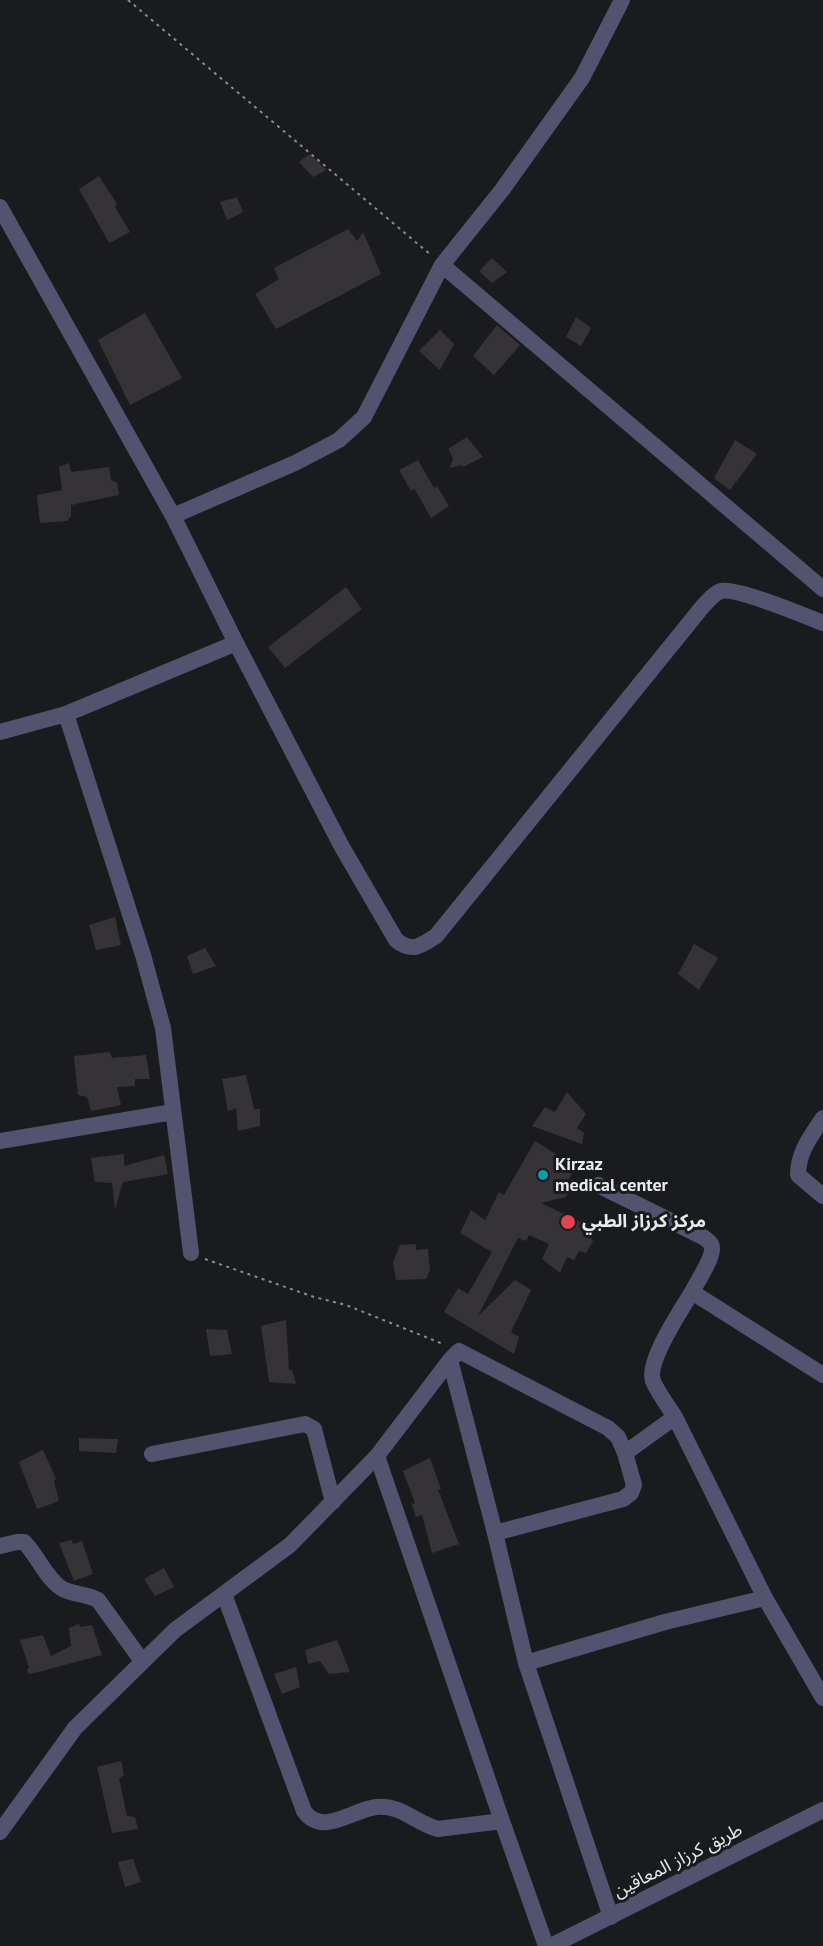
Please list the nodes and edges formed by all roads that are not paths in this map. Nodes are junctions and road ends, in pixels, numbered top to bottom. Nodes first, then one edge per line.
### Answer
1 (622, 0) edge
2 (0, 207) edge
3 (442, 265) junction
4 (173, 516) junction
5 (823, 589) edge
6 (823, 623) edge
7 (236, 643) junction
8 (66, 714) junction
9 (0, 732) edge
10 (173, 1112) junction
11 (823, 1118) edge
12 (0, 1141) edge
13 (598, 1185) dead end
14 (823, 1196) edge
15 (191, 1254) road end
16 (692, 1292) junction
17 (454, 1355) junction
18 (823, 1375) edge
19 (675, 1417) junction
20 (625, 1453) junction
21 (152, 1454) dead end
22 (377, 1456) junction
23 (333, 1502) junction
24 (495, 1533) junction
25 (0, 1546) edge
26 (225, 1594) junction
27 (765, 1598) junction
28 (142, 1662) junction
29 (526, 1663) junction
30 (823, 1698) edge
31 (823, 1810) edge
32 (502, 1821) junction
33 (0, 1832) edge
34 (611, 1917) junction
35 (549, 1946) edge

1 - 3 street
2 - 4 street
3 - 4 street
3 - 5 street
4 - 7 street
6 - 7 street
7 - 8 street
8 - 9 street
8 - 10 street
10 - 12 street
10 - 15 street
11 - 14 street
13 - 16 street
16 - 18 street
16 - 19 street
17 - 20 street
17 - 22 street
17 - 24 street
19 - 20 street
19 - 27 street
20 - 24 street
21 - 23 street
22 - 23 street
22 - 32 street
23 - 26 street
24 - 29 street
25 - 28 street
26 - 28 street
26 - 32 street
27 - 29 street
27 - 30 street
28 - 33 street
29 - 34 street
31 - 34 street, طريق كرزاز المعاقين
32 - 35 street
34 - 35 street, طريق كرزاز المعاقين

